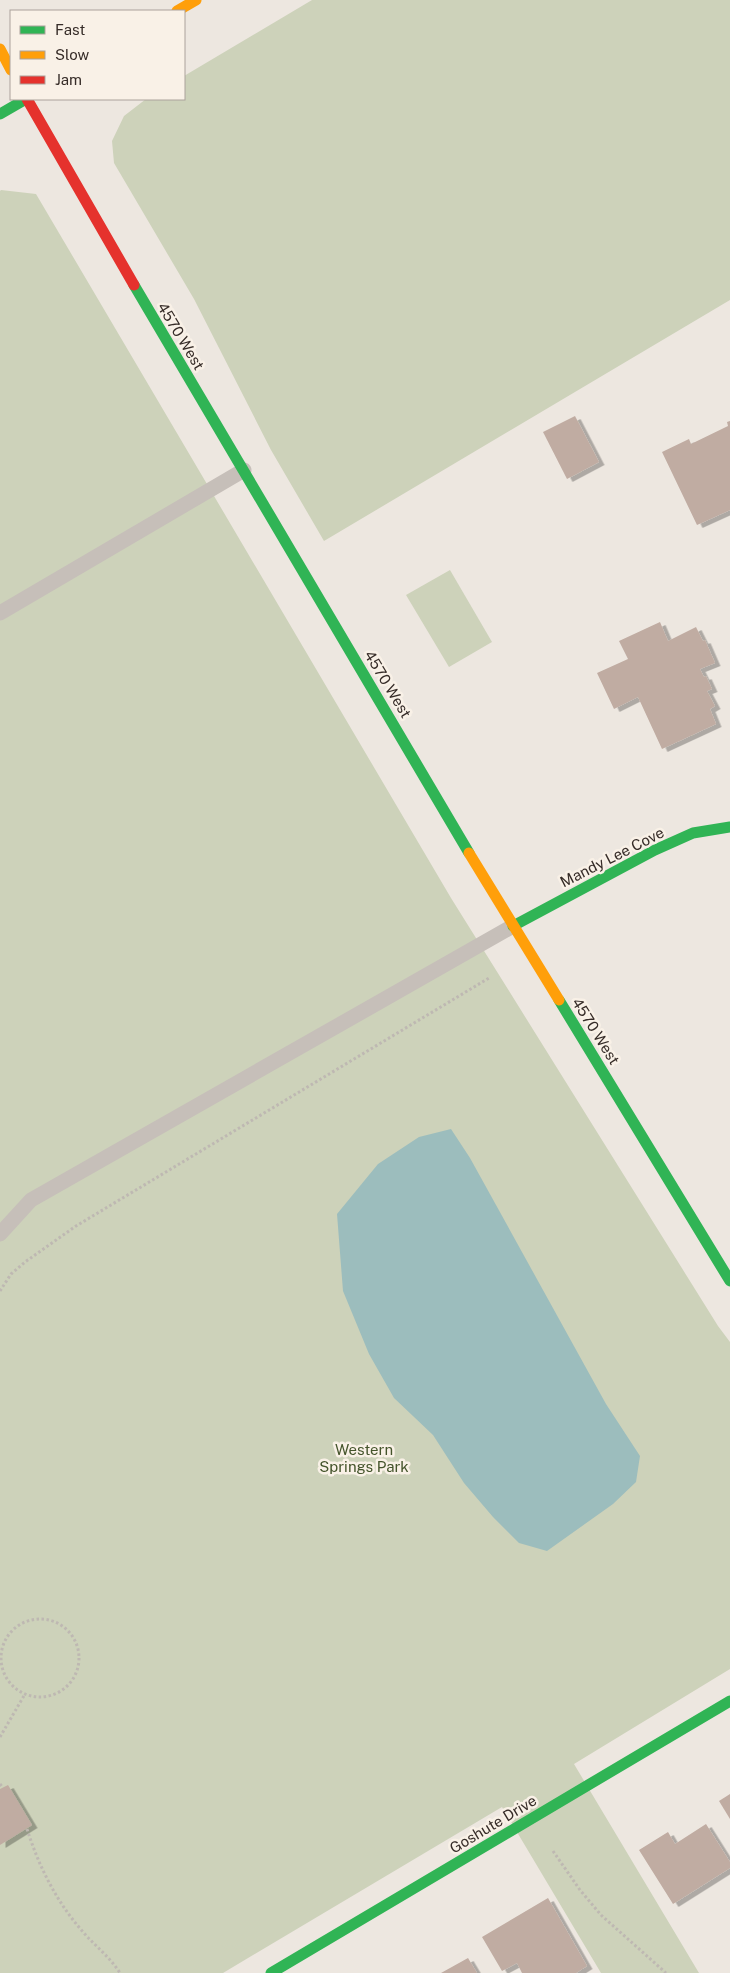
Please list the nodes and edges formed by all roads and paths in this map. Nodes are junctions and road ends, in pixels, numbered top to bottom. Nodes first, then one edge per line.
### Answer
1 (196, 0) edge
2 (179, 10) edge
3 (0, 49) edge
4 (10, 68) edge
5 (24, 100) edge
6 (27, 100) edge
7 (0, 114) edge
8 (244, 470) junction
9 (0, 612) edge
10 (730, 827) edge
11 (513, 926) junction
12 (489, 978) dead end
13 (0, 1234) edge
14 (730, 1281) edge
15 (0, 1291) edge
16 (2, 1642) edge
17 (24, 1694) junction
18 (730, 1701) edge
19 (0, 1737) edge
20 (0, 1784) edge
21 (3, 1788) dead end
22 (27, 1828) dead end
23 (553, 1851) dead end
24 (120, 1973) edge
25 (271, 1973) edge
26 (666, 1973) edge

1 - 2 main road
3 - 4 main road
5 - 7 main road
6 - 8 main road, 4570 West
8 - 9 lane
8 - 11 main road, 4570 West
10 - 11 main road, Mandy Lee Cove
11 - 13 lane
11 - 14 main road, 4570 West
12 - 15 path
16 - 17 path
16 - 17 path
17 - 19 path
18 - 25 main road, Goshute Drive
20 - 21 path
22 - 24 path
23 - 26 path

